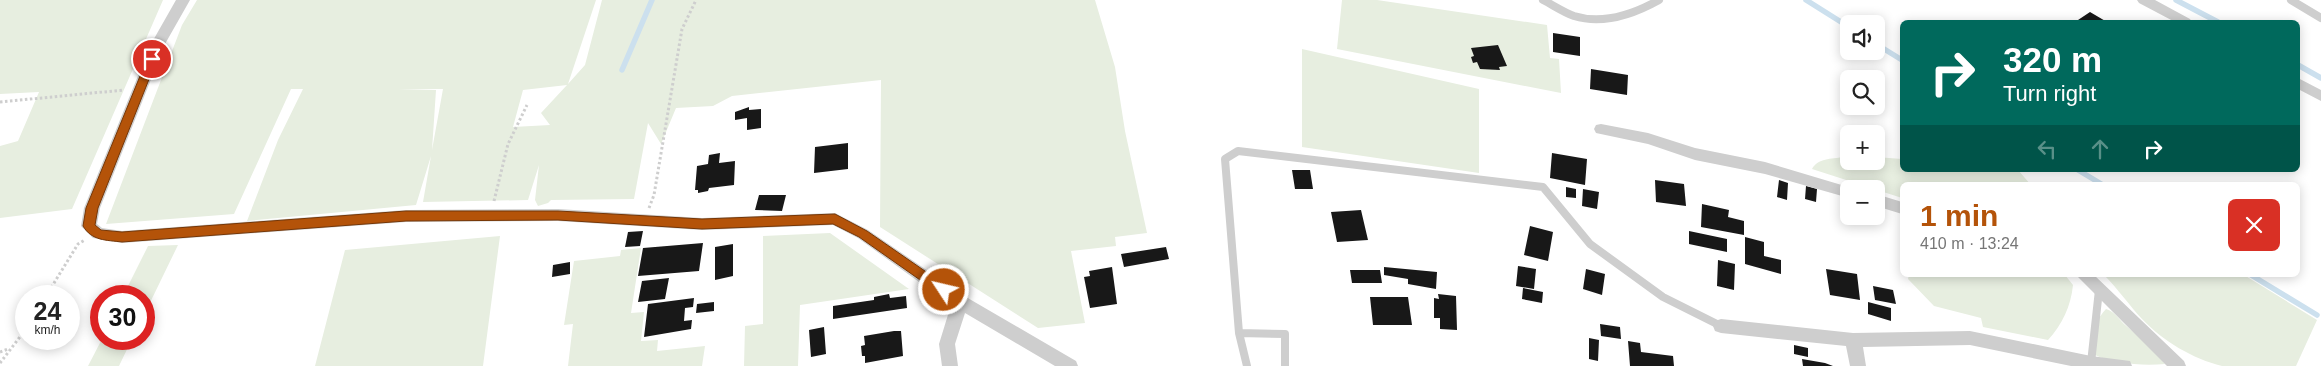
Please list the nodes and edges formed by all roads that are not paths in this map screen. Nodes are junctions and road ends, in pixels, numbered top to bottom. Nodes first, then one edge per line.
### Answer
1 (183, 0) edge
2 (1543, 0) edge
3 (1659, 0) edge
4 (2144, 0) edge
5 (2291, 0) edge
6 (2321, 18) edge
7 (2181, 20) edge
8 (2300, 84) edge
9 (2321, 96) edge
10 (1600, 129) dead end
11 (1840, 189) edge
12 (1885, 203) edge
13 (1900, 207) edge
14 (2086, 277) edge
15 (2099, 290) junction
16 (960, 302) junction
17 (1721, 326) joint
18 (1239, 333) junction
19 (1853, 340) junction
20 (2091, 364) edge
21 (950, 366) edge
22 (1070, 366) edge
23 (1248, 366) edge
24 (1285, 366) edge
25 (1858, 366) edge
26 (2124, 366) edge
27 (2178, 366) edge

1 - 16 street
2 - 3 lane
4 - 7 street
5 - 6 lane
8 - 9 street
10 - 11 street
12 - 13 street
14 - 15 street
15 - 20 lane
15 - 27 street
16 - 21 street
16 - 22 street
17 - 18 lane
17 - 19 street
18 - 23 lane
18 - 24 lane
19 - 20 street
19 - 25 street
20 - 26 street

